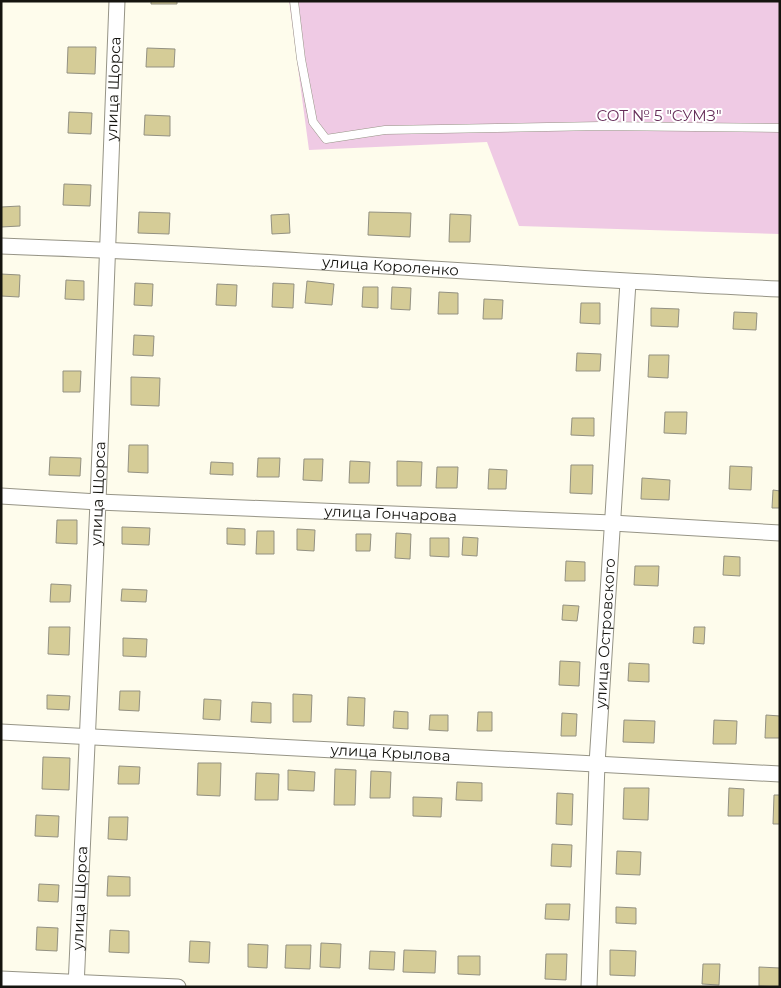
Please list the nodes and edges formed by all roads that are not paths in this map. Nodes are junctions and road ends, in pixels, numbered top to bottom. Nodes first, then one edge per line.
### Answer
1 (117, 1) edge
2 (294, 1) edge
3 (780, 128) edge
4 (1, 246) edge
5 (108, 250) junction
6 (628, 282) junction
7 (780, 289) edge
8 (1, 496) edge
9 (98, 502) junction
10 (612, 523) junction
11 (780, 534) edge
12 (1, 732) edge
13 (87, 737) junction
14 (597, 764) junction
15 (780, 774) edge
16 (1, 979) edge
17 (77, 985) edge
18 (178, 987) edge
19 (589, 987) edge

1 - 5 street, улица Щорса
2 - 3 lane
4 - 5 street, улица Короленко
5 - 6 street, улица Короленко
5 - 9 street, улица Щорса
6 - 7 street, улица Короленко
6 - 10 street, улица Островского
8 - 9 street, улица Гончарова
9 - 10 street, улица Гончарова
9 - 13 street, улица Щорса
10 - 11 street, улица Гончарова
10 - 14 street, улица Островского
12 - 13 street, улица Крылова
13 - 14 street, улица Крылова
13 - 17 street, улица Щорса
14 - 15 street, улица Крылова
14 - 19 street, улица Островского
16 - 17 street
17 - 18 street

